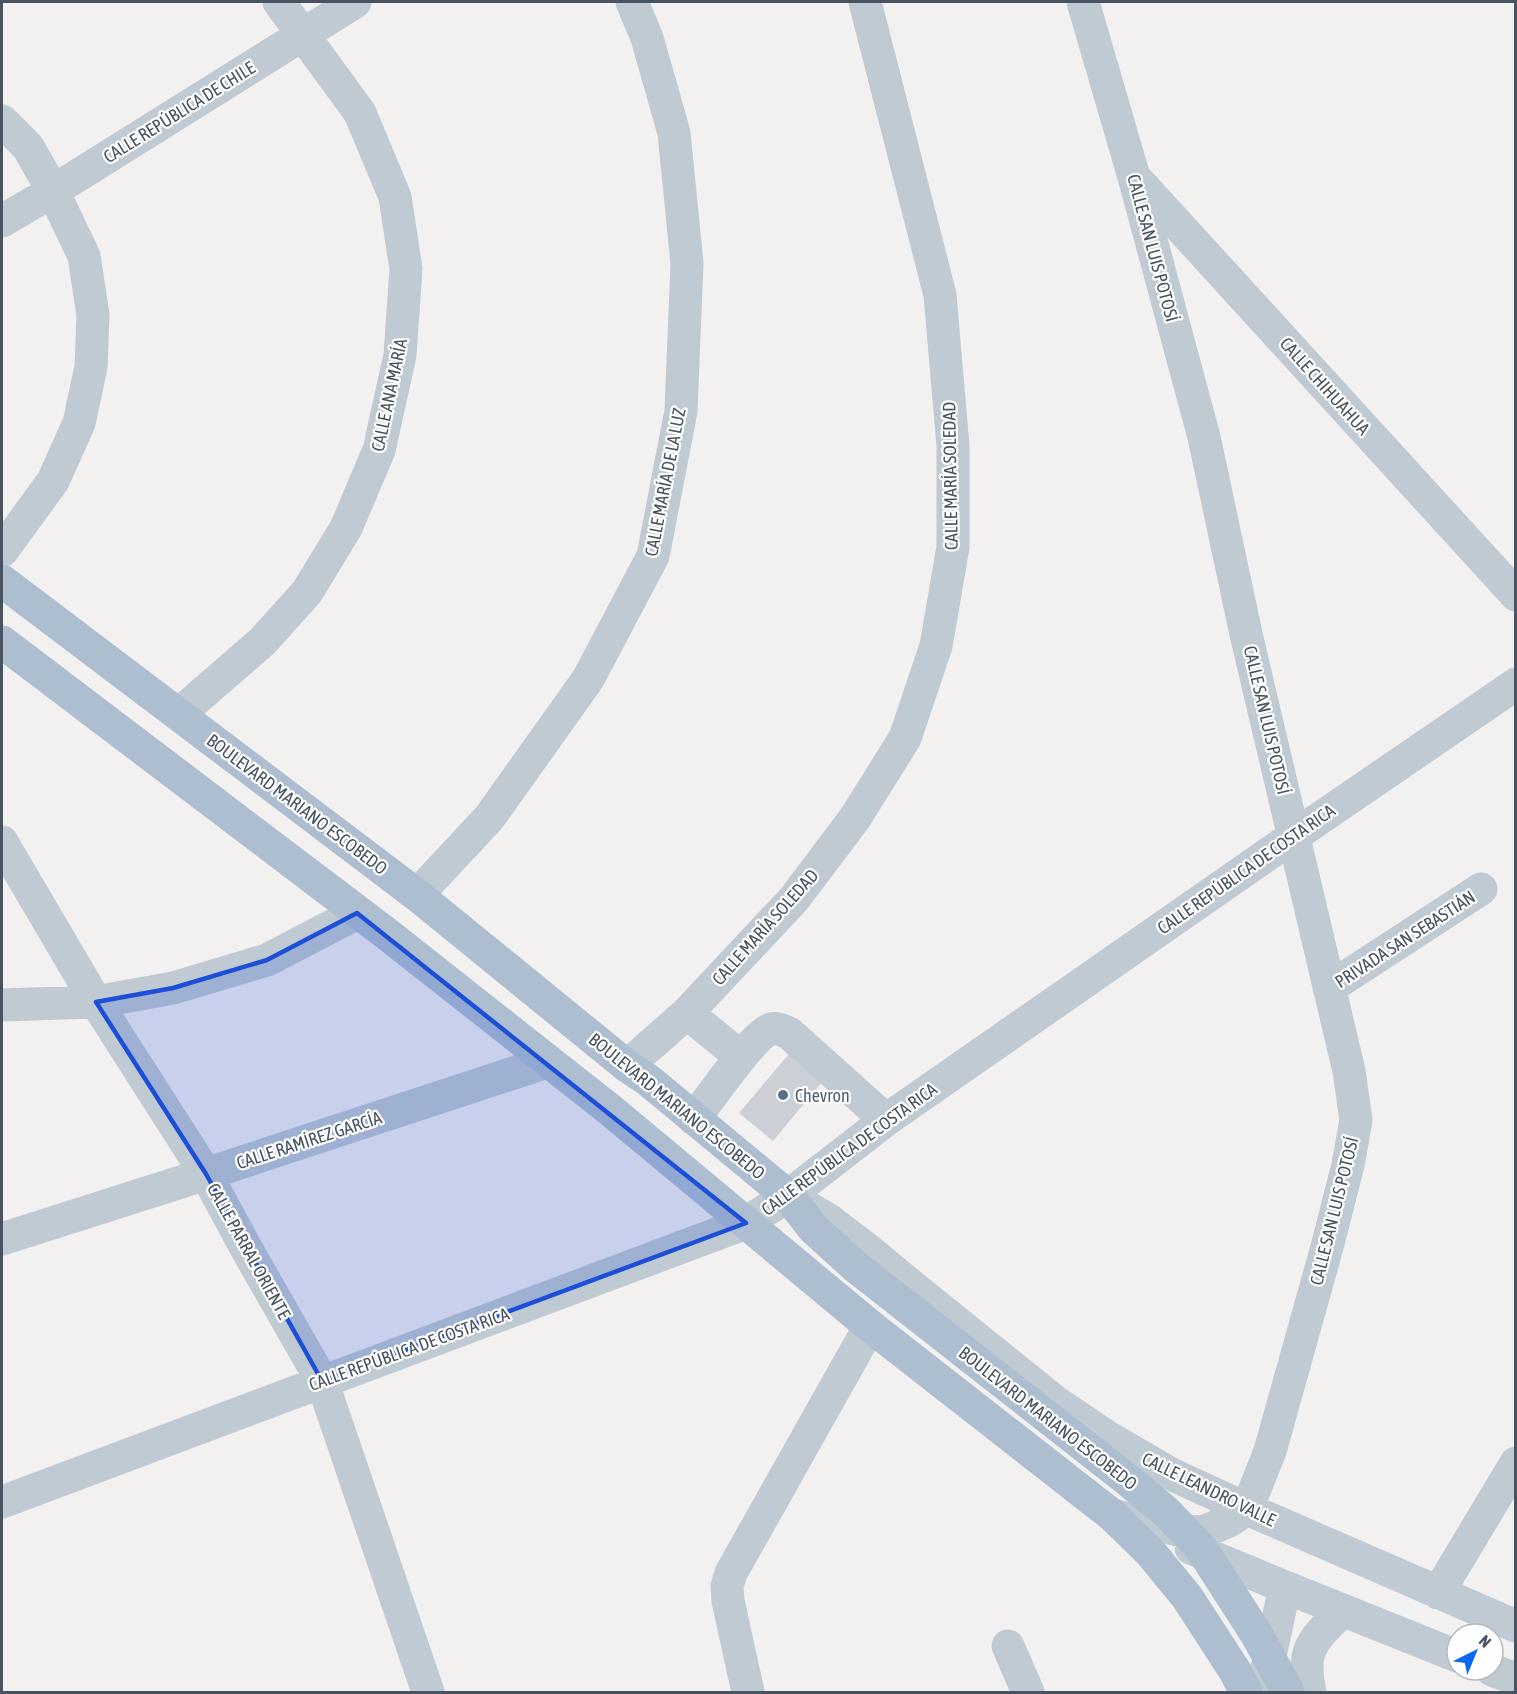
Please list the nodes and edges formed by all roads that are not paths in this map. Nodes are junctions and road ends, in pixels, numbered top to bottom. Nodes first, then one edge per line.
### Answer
1 (279, 2) edge
2 (355, 2) edge
3 (632, 2) edge
4 (866, 2) edge
5 (1083, 2) edge
6 (304, 33) junction
7 (2, 121) edge
8 (1134, 177) junction
9 (53, 191) junction
10 (2, 221) edge
11 (2, 551) edge
12 (2, 581) edge
13 (1515, 595) edge
14 (2, 642) edge
15 (1515, 684) edge
16 (179, 714) junction
17 (1294, 836) junction
18 (2, 842) edge
19 (1481, 889) dead end
20 (417, 896) junction
21 (357, 913) junction
22 (1329, 988) junction
23 (96, 1002) junction
24 (2, 1005) edge
25 (687, 1013) junction
26 (741, 1057) junction
27 (547, 1062) junction
28 (627, 1066) junction
29 (694, 1119) junction
30 (886, 1120) junction
31 (206, 1174) junction
32 (788, 1196) junction
33 (746, 1223) junction
34 (2, 1239) edge
35 (870, 1326) junction
36 (322, 1381) junction
37 (1515, 1463) edge
38 (2, 1502) edge
39 (1247, 1509) junction
40 (1112, 1515) junction
41 (1285, 1587) junction
42 (1438, 1593) junction
43 (1343, 1610) junction
44 (1515, 1626) edge
45 (1008, 1646) dead end
46 (1445, 1651) edge
47 (428, 1692) edge
48 (748, 1692) edge
49 (1028, 1692) edge
50 (1246, 1692) edge
51 (1257, 1692) edge
52 (1288, 1692) edge
53 (1310, 1692) edge

1 - 6 street, CALLE ANA MARÍA
2 - 6 street, CALLE REPÚBLICA DE CHILE
3 - 20 street, CALLE MARÍA DE LA LUZ
4 - 25 street, CALLE MARÍA SOLEDAD
5 - 8 street, CALLE SAN LUIS POTOSÍ
6 - 9 street, CALLE REPÚBLICA DE CHILE
6 - 16 street, CALLE ANA MARÍA
7 - 9 street
8 - 13 street, CALLE CHIHUAHUA
8 - 17 street, CALLE SAN LUIS POTOSÍ
9 - 10 street, CALLE REPÚBLICA DE CHILE
9 - 11 street
12 - 16 main road, BOULEVARD MARIANO ESCOBEDO
14 - 21 main road, BOULEVARD MARIANO ESCOBEDO
15 - 17 street, CALLE REPÚBLICA DE COSTA RICA
16 - 20 main road, BOULEVARD MARIANO ESCOBEDO
17 - 22 street, CALLE SAN LUIS POTOSÍ
17 - 30 street, CALLE REPÚBLICA DE COSTA RICA
18 - 23 street, CALLE PARRAL ORIENTE
19 - 22 street, PRIVADA SAN SEBASTIÁN
20 - 28 main road, BOULEVARD MARIANO ESCOBEDO
21 - 23 street
21 - 27 main road, BOULEVARD MARIANO ESCOBEDO
22 - 39 street, CALLE SAN LUIS POTOSÍ
23 - 24 street
23 - 31 street, CALLE PARRAL ORIENTE
25 - 26 street
25 - 28 street, CALLE MARÍA SOLEDAD
26 - 29 street
26 - 30 street
27 - 31 street, CALLE RAMÍREZ GARCÍA
27 - 33 main road, BOULEVARD MARIANO ESCOBEDO
28 - 29 main road, BOULEVARD MARIANO ESCOBEDO
29 - 32 main road, BOULEVARD MARIANO ESCOBEDO
30 - 32 street, CALLE REPÚBLICA DE COSTA RICA
31 - 34 street, CALLE RAMÍREZ GARCÍA
31 - 36 street, CALLE PARRAL ORIENTE
32 - 33 street, CALLE REPÚBLICA DE COSTA RICA
32 - 39 street, CALLE LEANDRO VALLE
32 - 52 main road, BOULEVARD MARIANO ESCOBEDO, bridge
33 - 35 main road, BOULEVARD MARIANO ESCOBEDO
33 - 36 street, CALLE REPÚBLICA DE COSTA RICA
35 - 40 main road, BOULEVARD MARIANO ESCOBEDO
35 - 48 street
36 - 38 street, CALLE REPÚBLICA DE COSTA RICA
36 - 47 street, CALLE PARRAL ORIENTE
37 - 42 street
39 - 40 street
39 - 42 street, CALLE LEANDRO VALLE
40 - 41 street
40 - 50 main road, BOULEVARD MARIANO ESCOBEDO
41 - 43 street
41 - 51 street
42 - 44 street, CALLE LEANDRO VALLE
43 - 46 street
43 - 53 street
45 - 49 street

